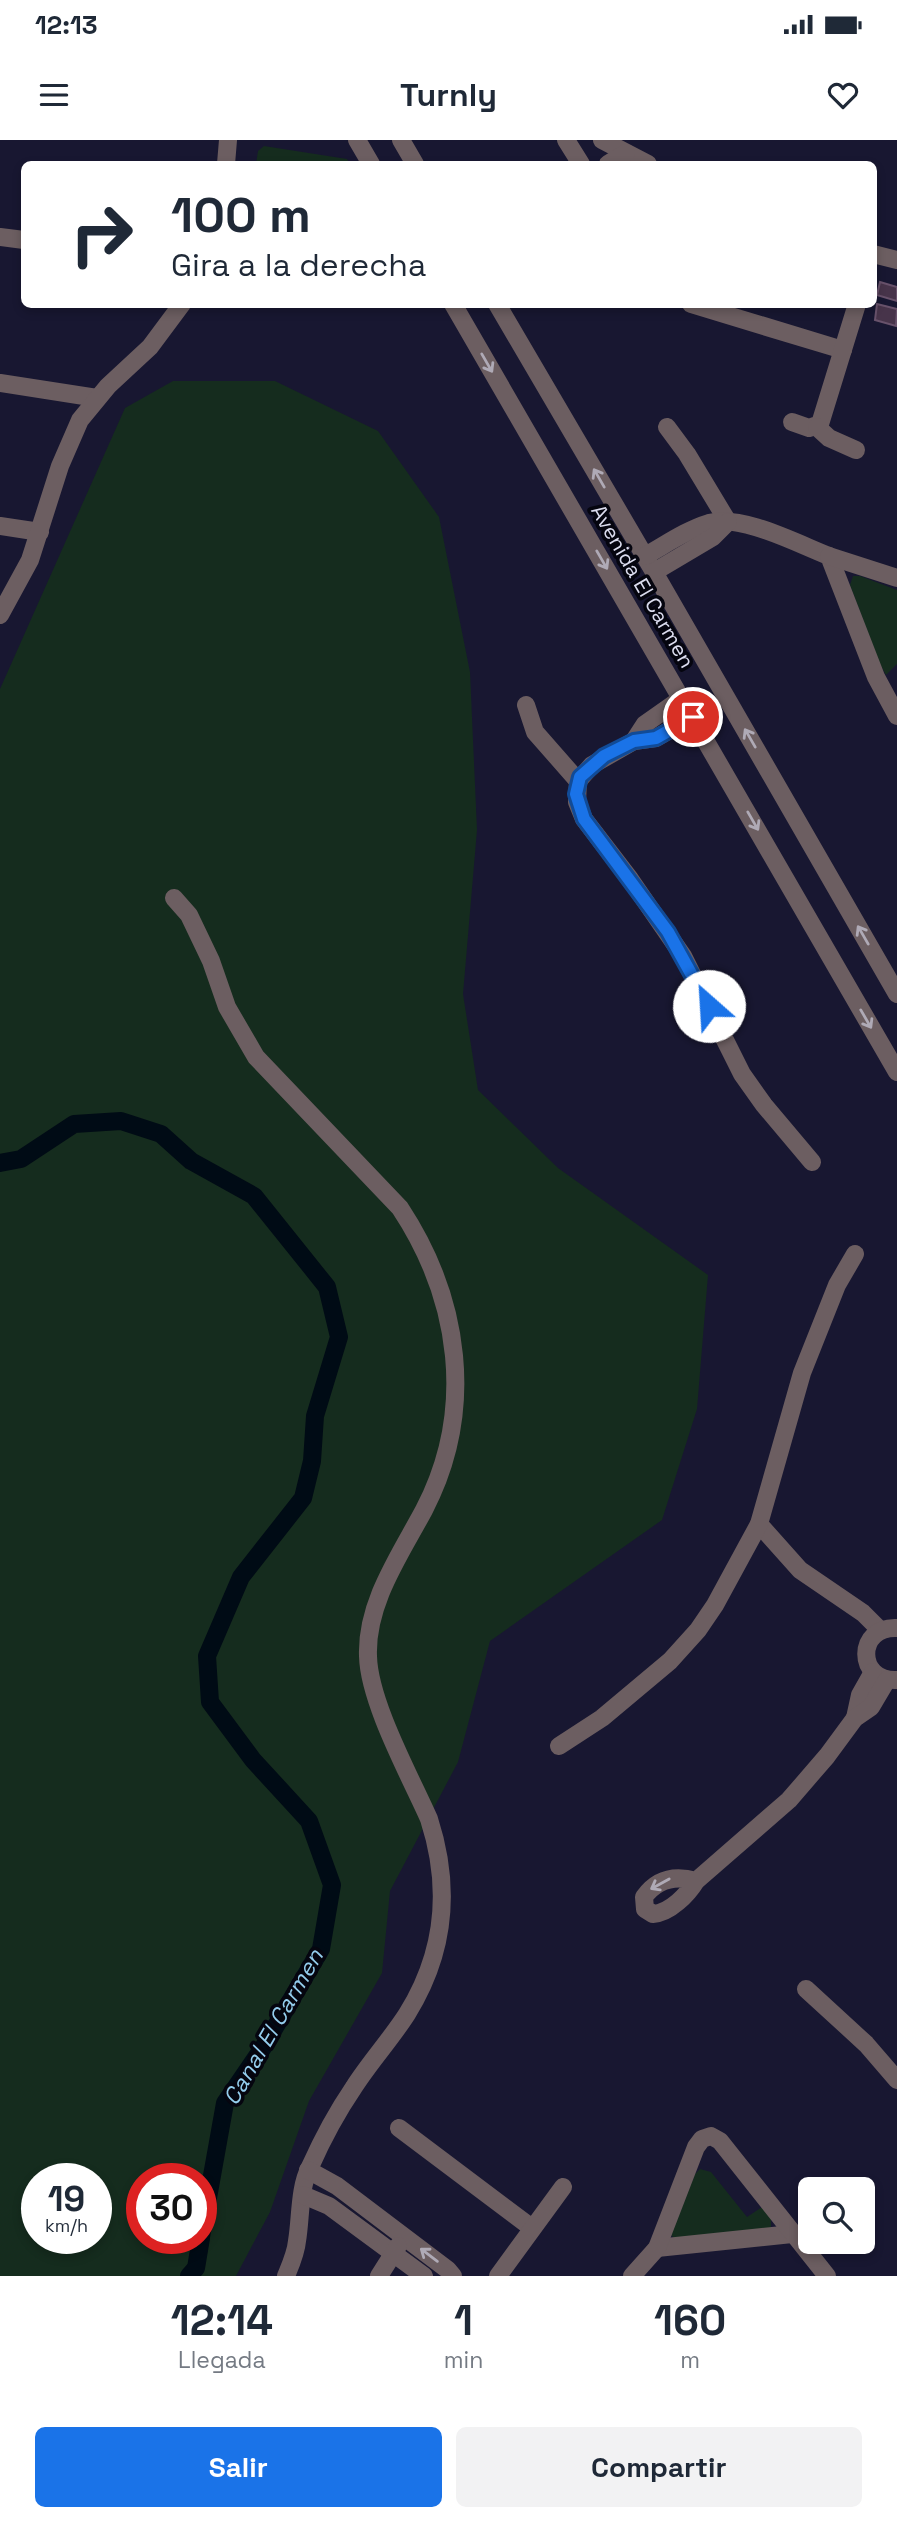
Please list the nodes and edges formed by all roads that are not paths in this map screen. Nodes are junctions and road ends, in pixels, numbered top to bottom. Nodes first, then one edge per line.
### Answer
1 (228, 140) edge
2 (357, 140) edge
3 (401, 140) edge
4 (566, 140) edge
5 (602, 140) edge
6 (626, 153) junction
7 (226, 161) edge
8 (369, 161) edge
9 (413, 161) edge
10 (579, 161) edge
11 (613, 161) edge
12 (642, 161) edge
13 (0, 237) edge
14 (21, 240) edge
15 (877, 255) edge
16 (897, 260) edge
17 (178, 308) edge
18 (455, 308) edge
19 (499, 308) edge
20 (704, 308) edge
21 (856, 308) edge
22 (843, 350) junction
23 (0, 383) edge
24 (97, 398) junction
25 (792, 422) dead end
26 (667, 427) dead end
27 (817, 427) junction
28 (856, 450) dead end
29 (728, 522) junction
30 (0, 526) edge
31 (40, 532) junction
32 (829, 556) junction
33 (650, 564) junction
34 (897, 578) edge
35 (0, 615) edge
36 (682, 698) junction
37 (526, 705) dead end
38 (897, 716) edge
39 (693, 717) junction
40 (634, 741) junction
41 (578, 781) junction
42 (174, 898) dead end
43 (897, 995) edge
44 (897, 1072) edge
45 (812, 1162) dead end
46 (855, 1254) dead end
47 (759, 1524) junction
48 (888, 1629) edge
49 (886, 1678) edge
50 (559, 1746) dead end
51 (696, 1881) dead end
52 (806, 1989) dead end
53 (897, 2080) edge
54 (399, 2128) dead end
55 (308, 2170) junction
56 (563, 2187) dead end
57 (303, 2195) junction
58 (532, 2228) junction
59 (792, 2234) junction
60 (404, 2236) junction
61 (657, 2248) junction
62 (392, 2254) junction
63 (286, 2276) edge
64 (380, 2276) edge
65 (424, 2276) edge
66 (453, 2276) edge
67 (498, 2276) edge
68 (632, 2276) edge
69 (827, 2276) edge

1 - 7 street
2 - 8 street
3 - 9 street
4 - 10 street
5 - 6 street
6 - 11 street
6 - 12 street
13 - 14 street
15 - 16 street
17 - 24 street
18 -> 36 street, Avenida El Carmen
33 -> 19 street, Avenida El Carmen
20 - 22 street
21 - 22 street
22 - 27 street
23 - 24 street
24 - 31 street
25 - 27 street
26 - 29 street
27 - 28 street
29 - 32 street
29 - 33 street
30 - 31 street
31 - 35 street
32 - 34 street
32 - 38 street
43 -> 33 street, Avenida El Carmen
36 - 39 street, Avenida El Carmen
36 - 40 street
37 - 41 street
39 - 40 street
39 -> 44 street, Avenida El Carmen
40 - 41 street
41 - 45 street
42 - 55 street
46 - 47 street
47 - 48 street
47 - 50 street
48 - 49 street
49 - 51 street
52 - 53 street
54 - 58 street
55 - 57 street
55 - 60 street
56 - 58 street
57 - 62 street
57 - 63 street
58 - 67 street
59 - 61 street
59 - 61 street
59 - 69 street
60 - 62 street
66 -> 60 street
61 - 68 street
62 - 64 street
62 - 65 street

